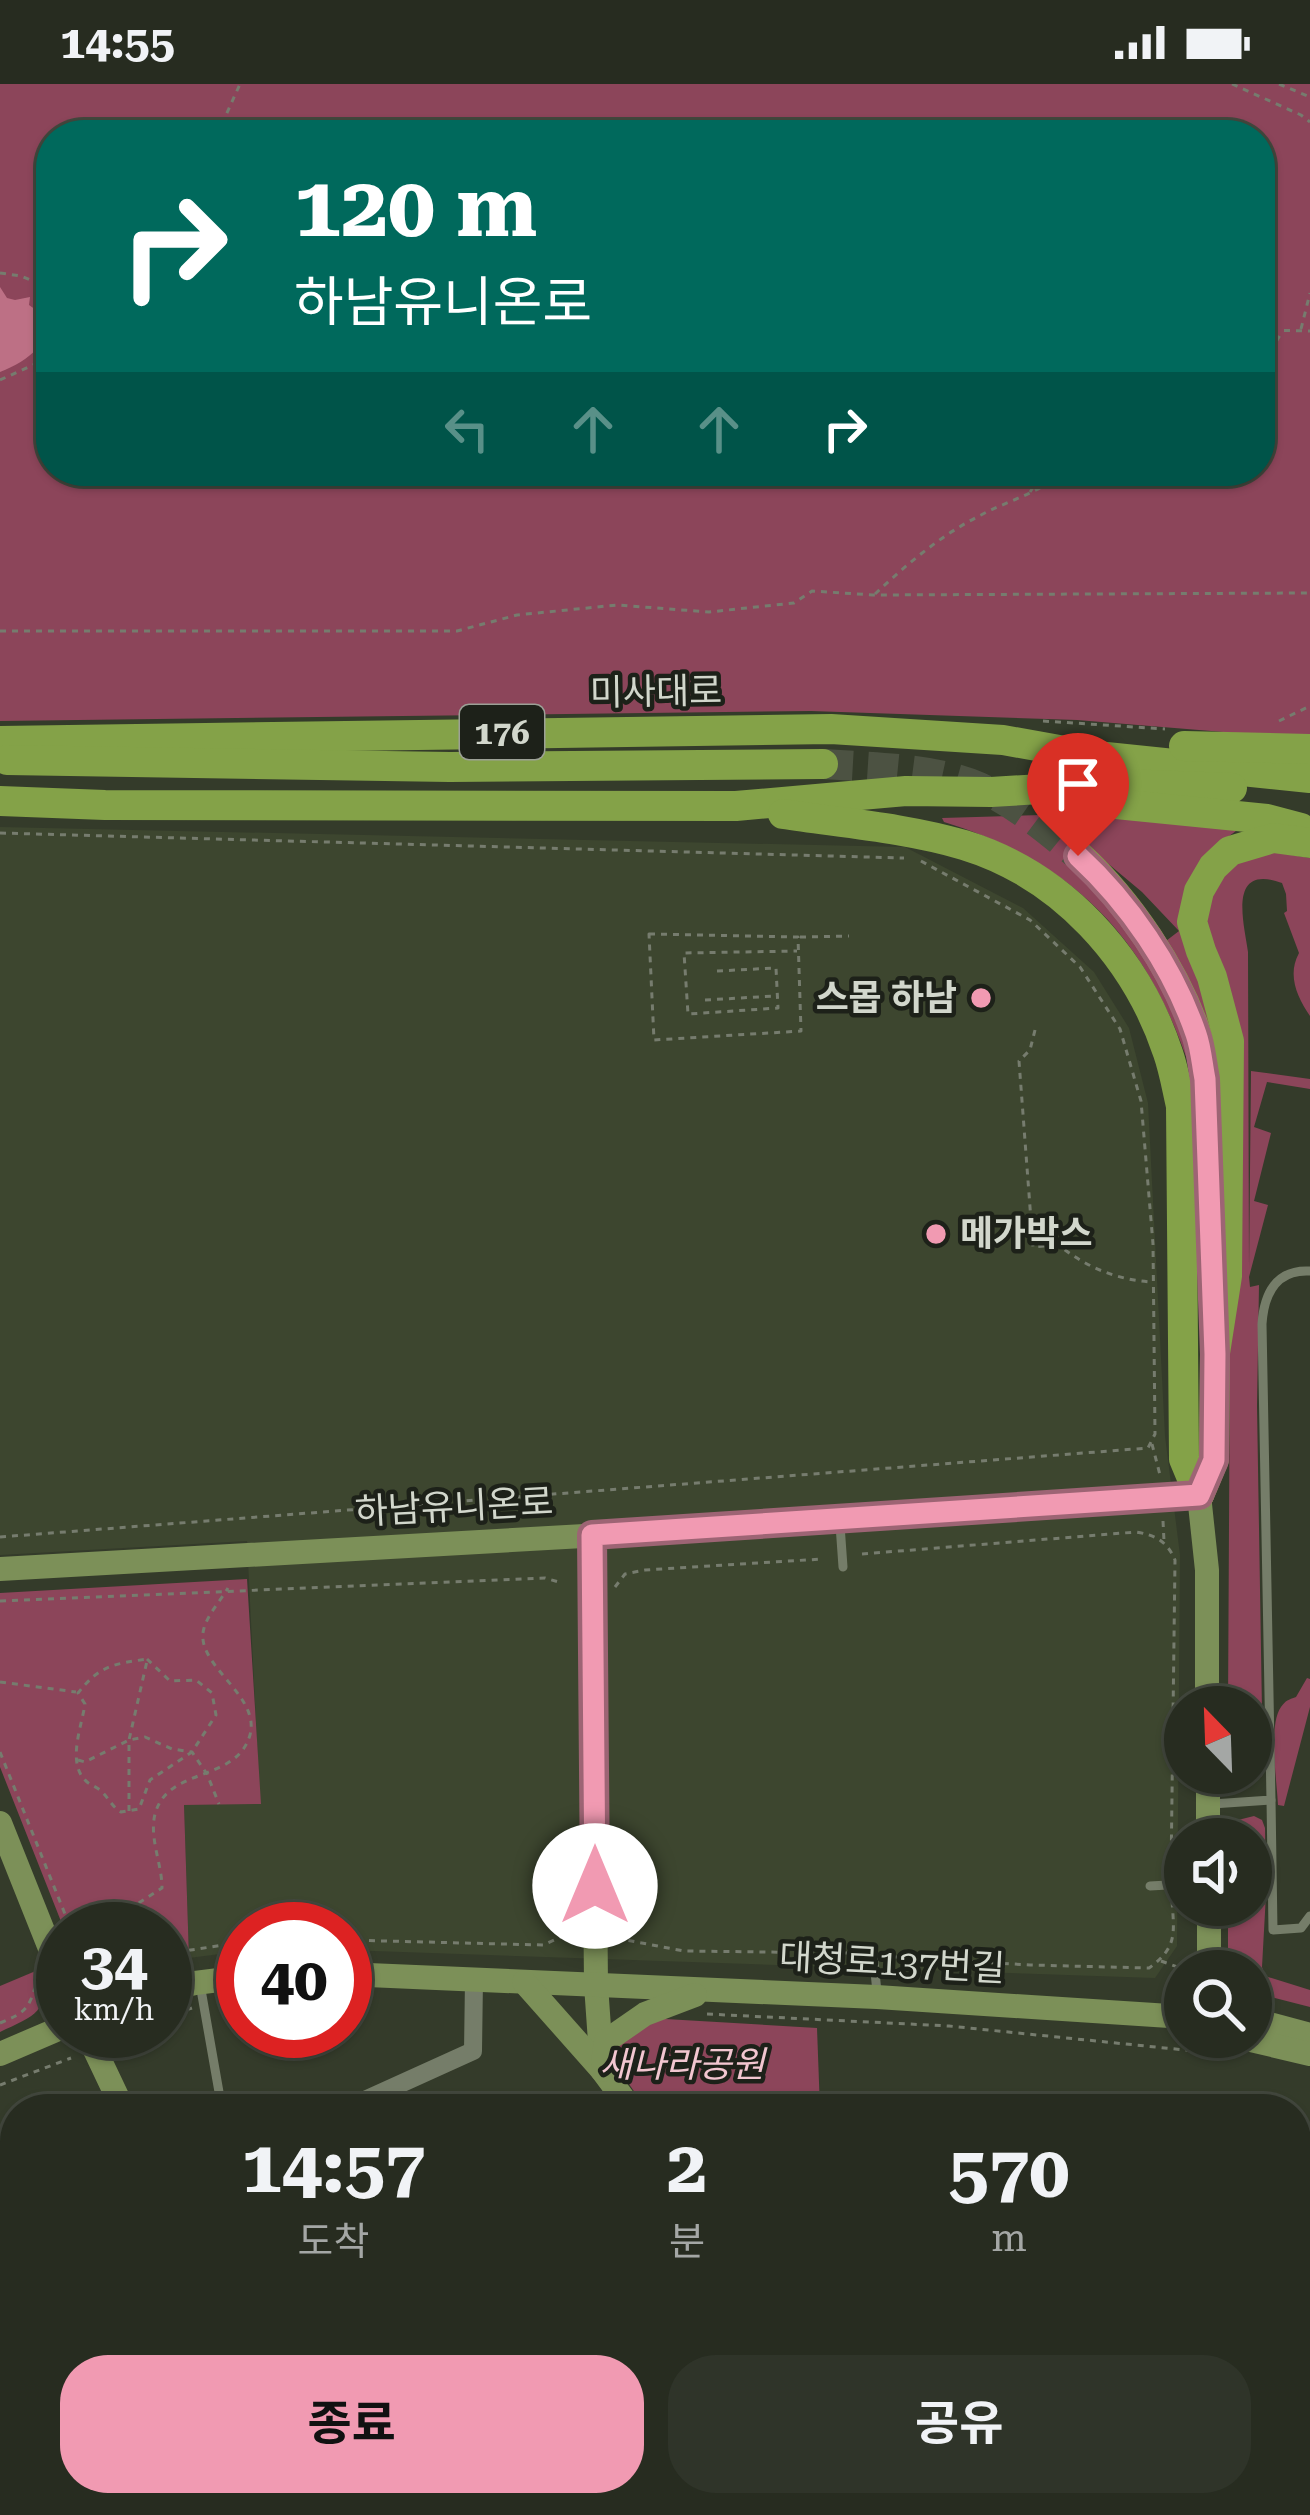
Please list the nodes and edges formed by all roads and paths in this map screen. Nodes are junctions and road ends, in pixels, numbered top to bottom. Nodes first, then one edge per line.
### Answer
1 (240, 84) edge
2 (1232, 84) edge
3 (1279, 84) edge
4 (1310, 98) edge
5 (224, 120) edge
6 (1310, 122) edge
7 (0, 273) edge
8 (36, 282) edge
9 (1310, 293) edge
10 (1275, 330) edge
11 (1283, 331) junction
12 (1301, 331) junction
13 (1310, 332) edge
14 (1275, 343) edge
15 (36, 363) edge
16 (0, 380) edge
17 (1031, 486) edge
18 (1041, 486) edge
19 (1029, 494) junction
20 (1310, 593) edge
21 (873, 595) junction
22 (0, 631) edge
23 (1003, 740) junction
24 (0, 741) edge
25 (1310, 749) edge
26 (0, 760) edge
27 (823, 764) tunnel mouth
28 (1310, 778) edge
29 (991, 792) junction
30 (1310, 795) edge
31 (0, 801) edge
32 (736, 806) junction
33 (1310, 830) edge
34 (0, 833) edge
35 (1310, 843) edge
36 (1078, 856) tunnel mouth
37 (849, 936) dead end
38 (798, 938) junction
39 (799, 951) junction
40 (717, 971) dead end
41 (777, 996) junction
42 (705, 1000) dead end
43 (1035, 1030) dead end
44 (1310, 1270) edge
45 (1153, 1282) junction
46 (1215, 1354) junction
47 (1199, 1495) junction
48 (840, 1520) junction
49 (592, 1535) junction
50 (0, 1537) edge
51 (862, 1554) dead end
52 (822, 1559) dead end
53 (843, 1567) dead end
54 (0, 1569) edge
55 (625, 1574) dead end
56 (562, 1583) dead end
57 (228, 1588) dead end
58 (0, 1601) edge
59 (147, 1659) junction
60 (0, 1682) edge
61 (1208, 1686) edge
62 (78, 1693) junction
63 (129, 1740) junction
64 (192, 1751) junction
65 (0, 1752) edge
66 (76, 1760) junction
67 (207, 1774) junction
68 (1208, 1794) edge
69 (1271, 1800) junction
70 (219, 1804) dead end
71 (1208, 1804) junction
72 (129, 1812) junction
73 (1172, 1818) edge
74 (1208, 1818) edge
75 (0, 1823) edge
76 (1164, 1885) edge
77 (1150, 1886) dead end
78 (60, 1902) edge
79 (140, 1902) edge
80 (36, 1913) edge
81 (1310, 1916) edge
82 (1173, 1926) edge
83 (622, 1930) dead end
84 (561, 1937) dead end
85 (372, 1941) edge
86 (874, 1952) dead end
87 (849, 1953) dead end
88 (895, 1957) dead end
89 (1159, 1960) junction
90 (1164, 1962) edge
91 (372, 1975) edge
92 (216, 1980) edge
93 (474, 1980) junction
94 (200, 1982) junction
95 (524, 1982) junction
96 (36, 1984) dead end
97 (192, 1984) edge
98 (596, 1985) junction
99 (877, 1997) junction
100 (705, 2002) junction
101 (1164, 2016) edge
102 (0, 2023) edge
103 (1272, 2025) edge
104 (1310, 2035) edge
105 (36, 2039) edge
106 (1164, 2050) edge
107 (1272, 2050) edge
108 (0, 2054) edge
109 (1310, 2054) edge
110 (55, 2058) edge
111 (99, 2058) edge
112 (602, 2070) junction
113 (0, 2086) edge
114 (116, 2094) edge
115 (219, 2094) edge
116 (378, 2094) edge
117 (620, 2094) edge

1 - 5 path
2 - 6 path
3 - 4 path
7 - 8 path
9 - 12 path
10 - 11 path
11 - 12 path
11 - 14 path
12 - 13 path
15 - 16 path
17 - 19 path
18 - 19 path
19 - 21 path
20 - 21 path
21 - 22 path
23 - 24 main road, 미사대로 / 176
23 - 25 main road
23 - 28 main road, 미사대로 / 176
26 - 27 main road
29 - 30 main road, 176
29 - 32 main road, 176
29 - 33 main road
31 - 32 main road, 176
32 - 47 main road
34 - 45 path
35 - 46 main road
36 - 46 main road
37 - 38 path
38 - 39 path
38 - 39 path
39 - 41 path
40 - 41 path
41 - 42 path
43 - 45 path
44 - 69 lane
45 - 50 path
46 - 47 main road
47 - 48 main road, 하남유니온로
47 - 61 main road
48 - 49 main road, 하남유니온로
48 - 53 lane
49 - 54 main road, 하남유니온로
49 - 98 main road
51 - 73 path
52 - 55 path
56 - 58 path
57 - 67 path
59 - 62 path
59 - 63 path
59 - 64 path
60 - 62 path
62 - 66 path
63 - 64 path
63 - 66 path
63 - 72 path
64 - 67 path
64 - 72 path
65 - 78 path
66 - 72 path
67 - 70 path
67 - 79 path
68 - 71 main road
69 - 71 lane
69 - 81 lane
71 - 74 main road
75 - 80 main road
76 - 77 lane
82 - 89 path
83 - 87 path
84 - 85 path
86 - 99 lane
88 - 89 path
89 - 90 path
91 - 93 main road, 대청로137번길
92 - 94 main road
93 - 95 main road, 대청로137번길
93 - 116 street
94 - 97 main road
94 - 115 lane
95 - 98 main road, 대청로137번길
95 - 112 main road
96 - 102 path
98 - 100 main road, 대청로137번길
98 - 112 main road
99 - 100 main road, 대청로137번길
99 - 101 main road, 대청로137번길
100 - 106 path
100 - 112 main road
103 - 104 main road
105 - 108 main road
107 - 109 main road
110 - 113 path
111 - 114 main road
112 - 117 main road

